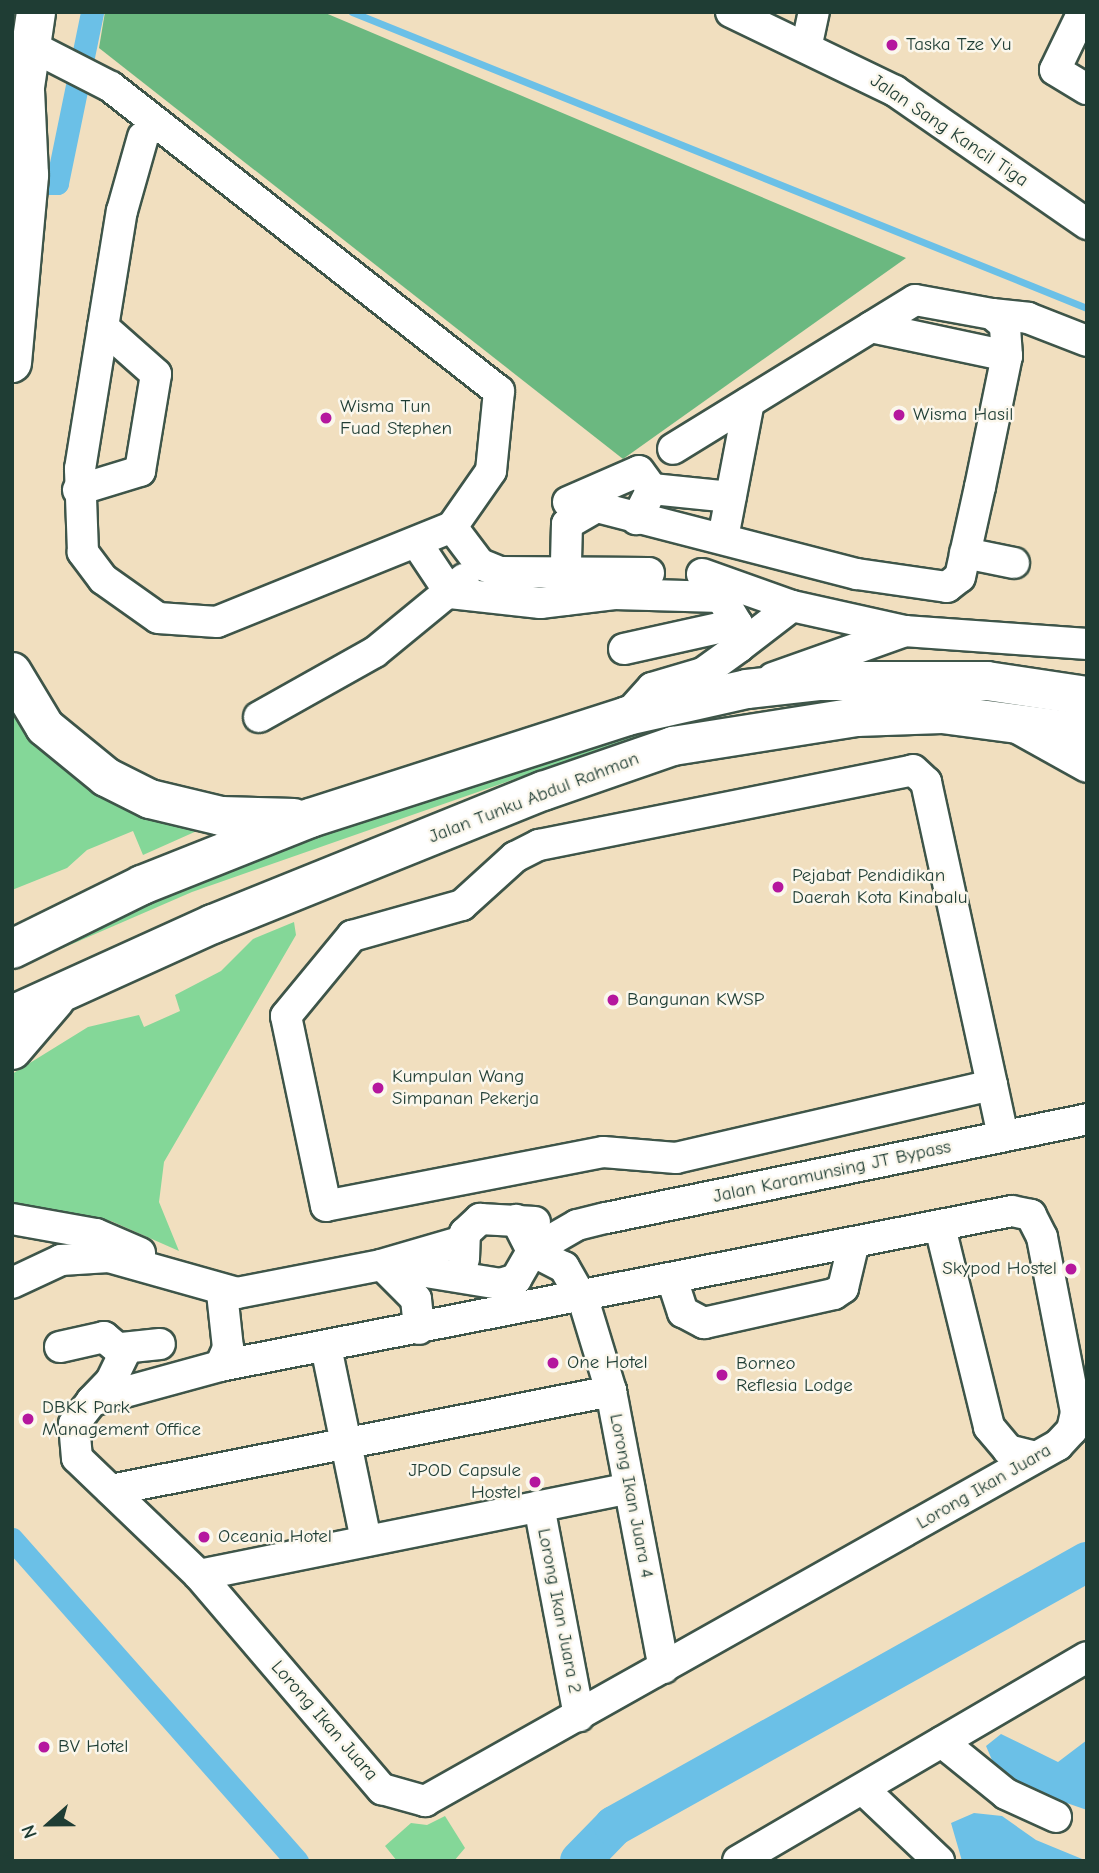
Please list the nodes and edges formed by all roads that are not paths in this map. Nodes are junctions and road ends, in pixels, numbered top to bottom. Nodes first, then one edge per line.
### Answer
1 (731, 12) edge
2 (814, 12) edge
3 (1084, 13) edge
4 (34, 29) edge
5 (798, 31) edge
6 (1087, 89) edge
7 (25, 91) junction
8 (154, 132) junction
9 (12, 158) edge
10 (1082, 217) edge
11 (992, 314) junction
12 (103, 327) junction
13 (870, 327) junction
14 (1087, 341) edge
15 (1007, 356) junction
16 (12, 363) edge
17 (748, 402) junction
18 (673, 449) dead end
19 (652, 489) junction
20 (78, 490) junction
21 (612, 494) junction
22 (731, 497) junction
23 (637, 519) junction
24 (452, 527) junction
25 (723, 538) junction
26 (416, 542) junction
27 (965, 553) junction
28 (1014, 563) dead end
29 (480, 564) junction
30 (552, 588) junction
31 (450, 593) junction
32 (792, 606) junction
33 (905, 631) junction
34 (738, 636) junction
35 (1087, 644) edge
36 (624, 649) dead end
37 (12, 672) edge
38 (747, 689) junction
39 (1087, 696) edge
40 (626, 716) junction
41 (259, 717) dead end
42 (1012, 725) junction
43 (1087, 733) edge
44 (1087, 767) edge
45 (310, 818) junction
46 (49, 930) junction
47 (12, 949) edge
48 (69, 989) junction
49 (12, 1015) edge
50 (12, 1050) edge
51 (992, 1085) junction
52 (1087, 1119) edge
53 (1003, 1136) junction
54 (470, 1178) junction
55 (12, 1219) edge
56 (516, 1220) junction
57 (577, 1225) junction
58 (940, 1227) junction
59 (471, 1230) junction
60 (853, 1246) junction
61 (532, 1251) junction
62 (381, 1265) junction
63 (484, 1282) junction
64 (673, 1282) junction
65 (12, 1283) edge
66 (217, 1291) junction
67 (587, 1312) junction
68 (419, 1329) junction
69 (160, 1344) dead end
70 (60, 1347) dead end
71 (326, 1347) junction
72 (122, 1348) junction
73 (220, 1366) junction
74 (611, 1391) junction
75 (92, 1401) junction
76 (346, 1444) junction
77 (1036, 1457) junction
78 (629, 1488) junction
79 (111, 1490) junction
80 (539, 1506) junction
81 (366, 1541) junction
82 (199, 1575) junction
83 (1087, 1657) edge
84 (664, 1668) junction
85 (579, 1716) junction
86 (942, 1742) junction
87 (865, 1791) junction
88 (1056, 1817) dead end
89 (738, 1861) edge
90 (939, 1861) edge

1 - 5 street, Jalan Sang Kancil Tiga
2 - 5 street
3 - 6 street
4 - 7 main road
4 - 8 street
5 - 10 street, Jalan Sang Kancil Tiga
7 - 9 main road
7 - 16 main road
8 - 12 street
8 - 24 street
11 - 13 street
11 - 14 street
11 - 15 street
12 - 20 street
12 - 20 street
13 - 15 street
13 - 17 street
15 - 27 street
17 - 18 street
17 - 22 street
19 - 21 street
19 - 22 street
19 - 23 street
20 - 26 street
21 - 23 street
21 - 30 street
22 - 25 street
23 - 25 street
24 - 26 street
24 - 29 street
25 - 27 street
26 - 31 street
27 - 28 street
29 - 30 street
29 - 31 street
30 - 31 street
30 - 32 street
30 - 34 street
31 - 41 street
32 - 33 street
32 - 34 street
33 - 35 street
33 - 38 street
34 - 36 street
34 - 40 street
37 - 45 main road
38 - 39 main road
38 - 40 main road
40 - 45 main road
42 - 43 main road, Jalan Tunku Abdul Rahman
42 - 44 street
42 - 48 main road, Jalan Tunku Abdul Rahman
45 - 46 main road
46 - 47 main road
46 - 48 main road
48 - 49 main road, Jalan Tunku Abdul Rahman
48 - 50 main road
51 - 53 street
51 - 54 street
51 - 54 street
52 - 53 street, Jalan Karamunsing JT Bypass
53 - 57 street, Jalan Karamunsing JT Bypass
54 - 59 street
55 - 66 street
56 - 57 street, Jalan Karamunsing JT Bypass
56 - 59 street, Jalan Karamunsing JT Bypass
56 - 61 street
57 - 61 street, Jalan Karamunsing JT Bypass
58 - 60 street, Lorong Ikan Juara
58 - 77 street
58 - 77 street, Lorong Ikan Juara
59 - 62 street, Jalan Karamunsing JT Bypass
59 - 63 street
60 - 64 street, Lorong Ikan Juara
60 - 64 street
61 - 63 street, Jalan Karamunsing JT Bypass
61 - 67 street, Lorong Ikan Juara 4
62 - 63 street, Jalan Karamunsing JT Bypass
62 - 66 street, Jalan Karamunsing JT Bypass
62 - 68 street
63 - 68 street
64 - 67 street, Lorong Ikan Juara
65 - 66 street, Jalan Karamunsing JT Bypass
66 - 73 street
67 - 68 street, Lorong Ikan Juara
67 - 74 street, Lorong Ikan Juara 4
68 - 71 street, Lorong Ikan Juara
69 - 72 street
70 - 72 street
71 - 73 street, Lorong Ikan Juara
71 - 76 street
72 - 75 street
73 - 75 street, Lorong Ikan Juara
74 - 76 street
74 - 78 street, Lorong Ikan Juara 4
75 - 79 street, Lorong Ikan Juara
76 - 79 street
76 - 81 street
77 - 84 street, Lorong Ikan Juara
78 - 80 street
78 - 84 street, Lorong Ikan Juara 4
79 - 82 street, Lorong Ikan Juara
80 - 81 street
80 - 85 street, Lorong Ikan Juara 2
81 - 82 street
82 - 85 street, Lorong Ikan Juara
83 - 86 street
84 - 85 street, Lorong Ikan Juara
86 - 87 street
86 - 88 street
87 - 89 street
87 - 90 street

